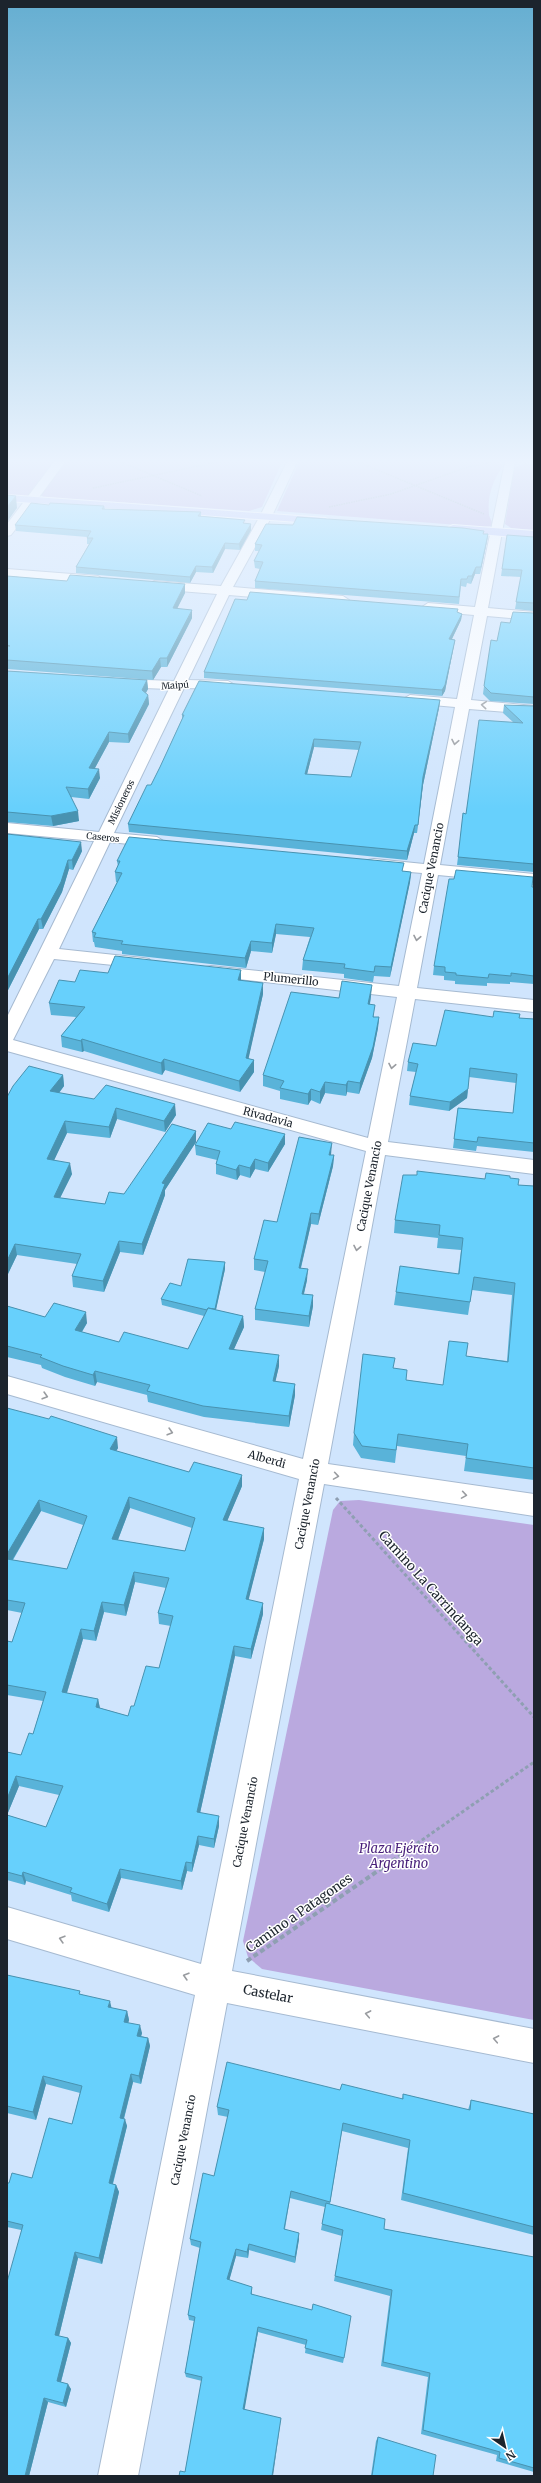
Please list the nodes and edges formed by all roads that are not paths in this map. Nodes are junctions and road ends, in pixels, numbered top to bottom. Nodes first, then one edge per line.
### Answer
1 (69, 578) edge
2 (232, 578) edge
3 (488, 578) edge
4 (108, 581) edge
5 (140, 584) edge
6 (225, 590) junction
7 (357, 601) edge
8 (419, 607) edge
9 (481, 612) junction
10 (534, 616) edge
11 (102, 682) edge
12 (179, 684) junction
13 (241, 686) edge
14 (399, 698) edge
15 (462, 704) junction
16 (534, 710) edge
17 (7, 828) edge
18 (104, 837) junction
19 (174, 844) edge
20 (360, 862) edge
21 (430, 869) junction
22 (534, 879) edge
23 (48, 953) junction
24 (157, 965) edge
25 (196, 969) edge
26 (406, 992) junction
27 (534, 1006) edge
28 (7, 1036) edge
29 (7, 1045) edge
30 (376, 1147) junction
31 (534, 1167) edge
32 (7, 1385) edge
33 (313, 1472) junction
34 (534, 1505) edge
35 (7, 1923) edge
36 (214, 1984) junction
37 (534, 2046) edge
38 (118, 2476) edge

1 - 4 street
2 - 6 street, Misioneros
3 - 9 street, Cacique Venancio
5 - 6 street
6 - 7 street
6 - 12 street, Misioneros
8 - 9 street
9 - 10 street
9 - 15 street, Cacique Venancio
11 - 12 street, Maipú
12 - 13 street, Maipú
12 - 18 street, Misioneros
14 - 15 street
16 -> 15 street
15 -> 21 street, Cacique Venancio
17 - 18 street, Caseros
18 - 19 street, Caseros
18 - 23 street, Misioneros
20 - 21 street
21 - 22 street
21 -> 26 street, Cacique Venancio
23 - 24 street
23 - 28 street, Misioneros
25 - 26 street, Plumerillo
26 - 27 street, Plumerillo
26 -> 30 street, Cacique Venancio
29 - 30 street, Rivadavia
30 - 31 street, Rivadavia
30 -> 33 street, Cacique Venancio
32 -> 33 street, Alberdi
33 -> 34 street, Alberdi
33 - 36 street, Cacique Venancio
36 -> 35 street, Castelar
37 -> 36 street, Castelar
36 - 38 street, Cacique Venancio

